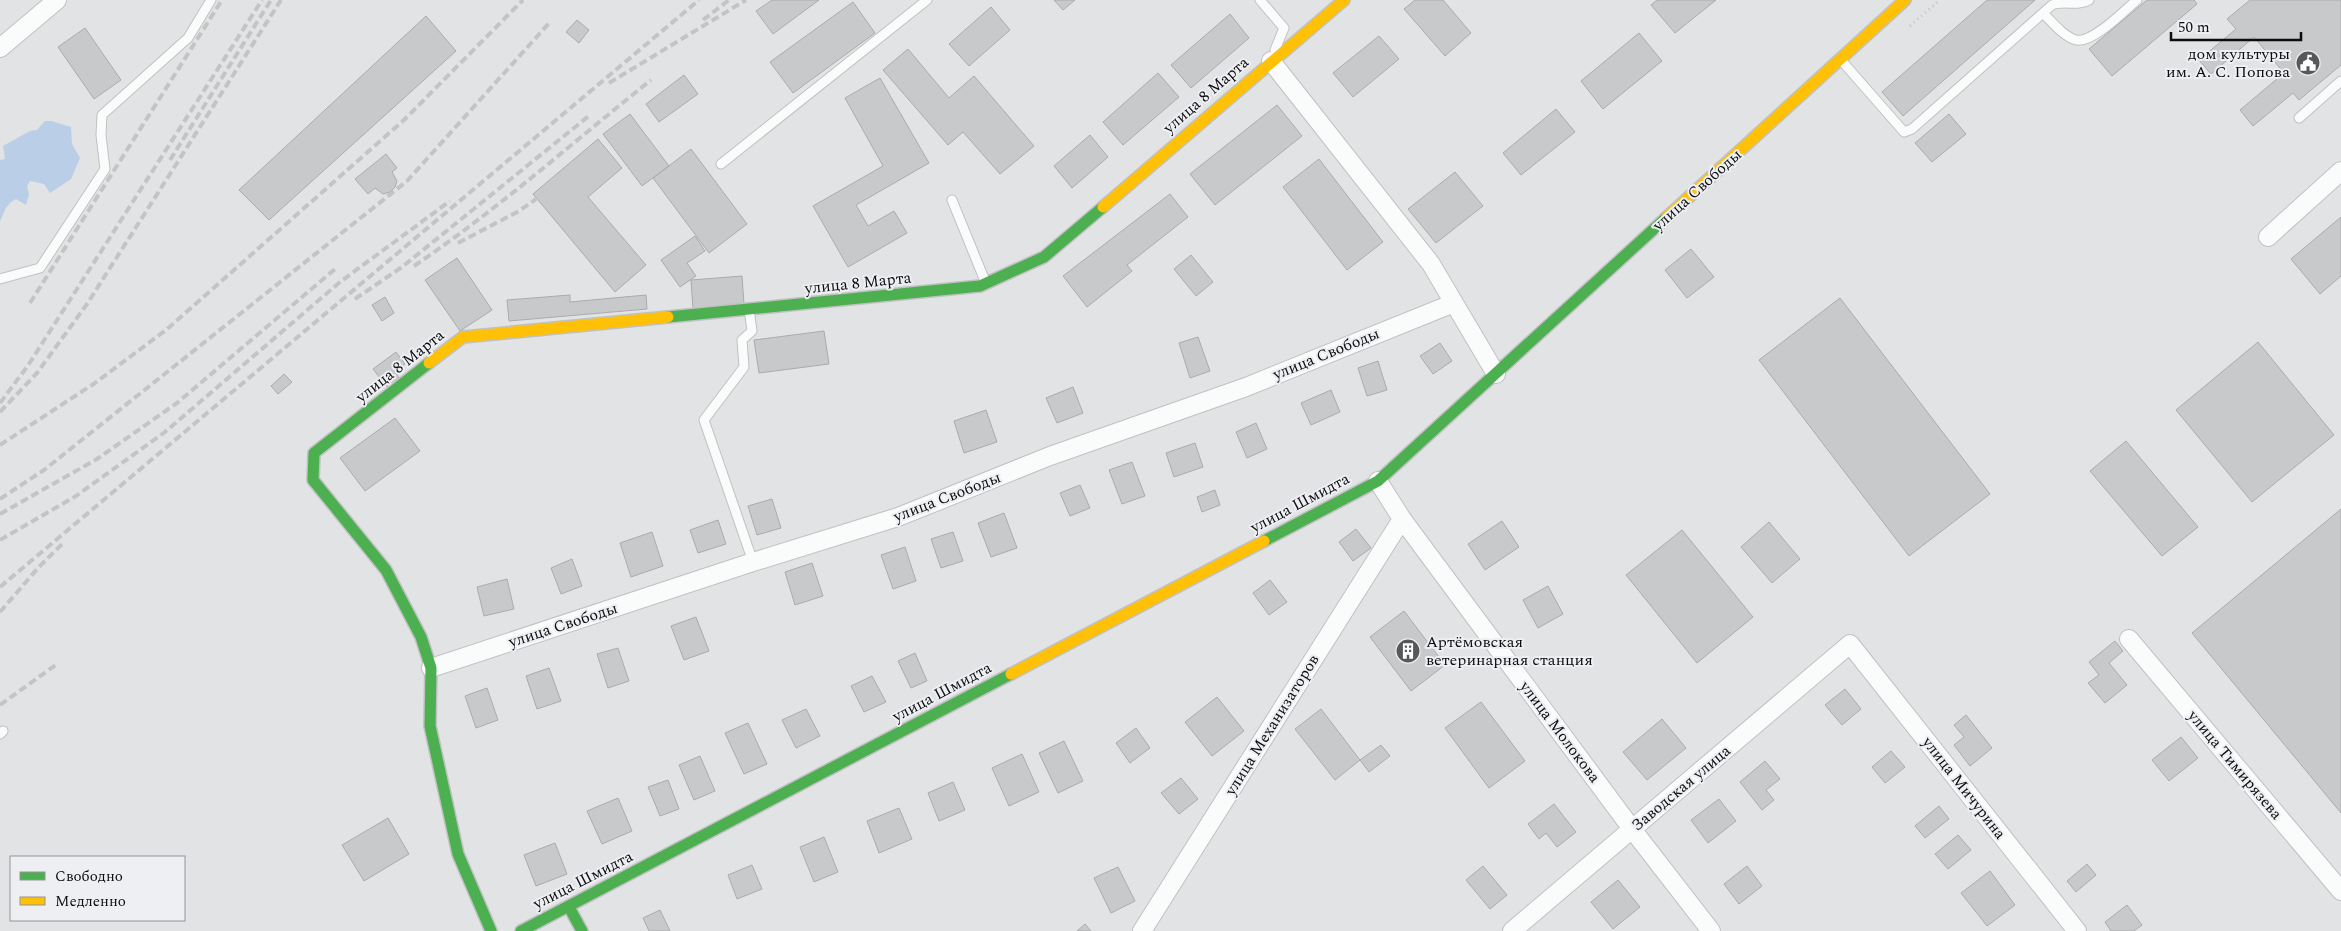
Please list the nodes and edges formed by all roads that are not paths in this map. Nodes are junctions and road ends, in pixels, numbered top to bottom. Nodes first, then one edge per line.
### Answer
1 (57, 0) edge
2 (211, 0) edge
3 (927, 0) edge
4 (1260, 0) edge
5 (1344, 0) edge
6 (1905, 0) edge
7 (2089, 0) edge
8 (2137, 0) edge
9 (2043, 13) junction
10 (0, 48) edge
11 (1840, 59) junction
12 (1271, 61) junction
13 (2341, 81) edge
14 (2299, 118) dead end
15 (721, 164) dead end
16 (2341, 171) edge
17 (952, 200) dead end
18 (2268, 237) dead end
19 (0, 279) edge
20 (986, 283) junction
21 (1454, 303) junction
22 (749, 310) junction
23 (1496, 374) junction
24 (1378, 481) junction
25 (1402, 519) junction
26 (753, 562) junction
27 (2129, 639) dead end
28 (1850, 644) joint
29 (432, 668) junction
30 (1632, 829) junction
31 (2341, 892) edge
32 (569, 907) junction
33 (490, 931) edge
34 (521, 931) edge
35 (582, 931) edge
36 (1142, 931) edge
37 (1512, 931) edge
38 (1711, 931) edge
39 (2077, 931) edge

1 - 10 street
2 - 19 lane
3 - 15 lane
4 - 12 lane
5 - 12 street, улица 8 Марта
6 - 11 street, улица Свободы
7 - 9 lane
8 - 9 lane
9 - 11 lane
11 - 23 street, улица Свободы
12 - 20 street, улица 8 Марта
12 - 21 street
13 - 14 lane
16 - 18 street
17 - 20 lane
20 - 22 street, улица 8 Марта
21 - 23 street
21 - 26 street, улица Свободы
22 - 26 lane
22 - 29 street, улица 8 Марта
23 - 24 street, улица Свободы
24 - 25 street, улица Молокова
24 - 32 street, улица Шмидта
25 - 30 street, улица Молокова
25 - 36 street, улица Механизаторов
26 - 29 street, улица Свободы
27 - 31 street, улица Тимирязева
28 - 30 street, Заводская улица
28 - 39 street, улица Мичурина
29 - 33 street
30 - 37 street, Заводская улица
30 - 38 street, улица Молокова
32 - 34 street, улица Шмидта
32 - 35 street

